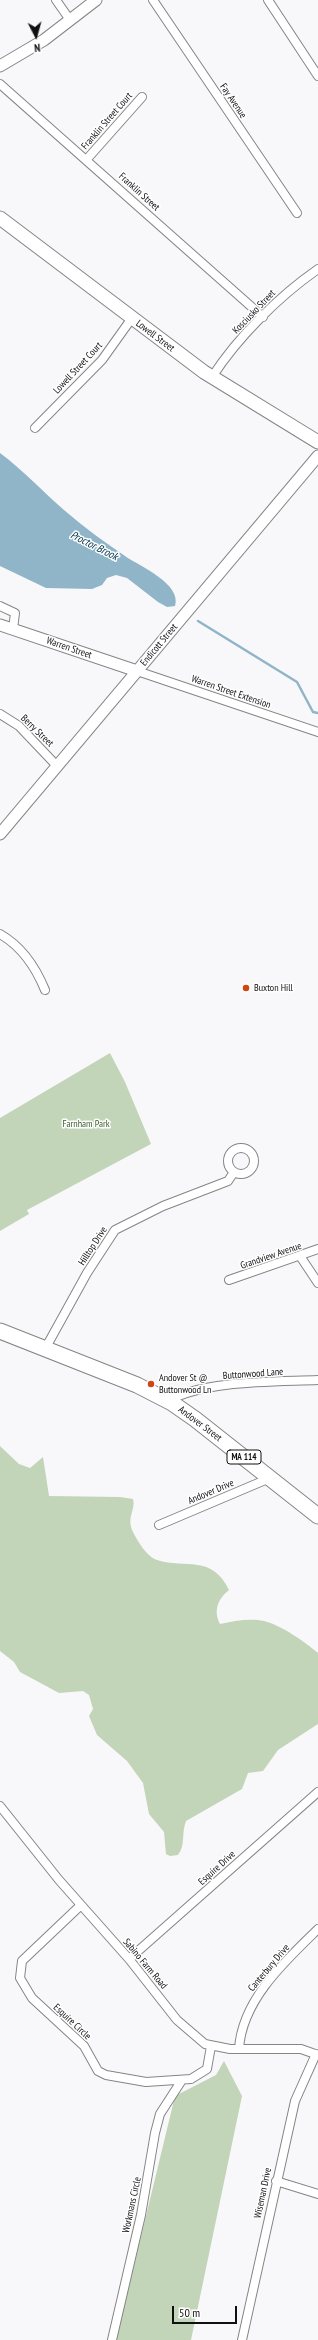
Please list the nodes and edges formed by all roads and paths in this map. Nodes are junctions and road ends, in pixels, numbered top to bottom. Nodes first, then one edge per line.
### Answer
1 (56, 0) edge
2 (96, 0) edge
3 (153, 0) edge
4 (268, 0) edge
5 (70, 20) junction
6 (0, 66) edge
7 (318, 76) edge
8 (0, 84) edge
9 (142, 97) dead end
10 (87, 159) junction
11 (297, 213) dead end
12 (0, 218) edge
13 (318, 269) edge
14 (264, 317) junction
15 (132, 318) junction
16 (212, 377) junction
17 (35, 428) dead end
18 (318, 442) edge
19 (318, 456) edge
20 (0, 606) edge
21 (0, 625) edge
22 (13, 629) junction
23 (137, 671) junction
24 (0, 714) edge
25 (318, 732) edge
26 (57, 766) junction
27 (0, 834) edge
28 (0, 934) edge
29 (45, 990) dead end
30 (234, 1172) dead end
31 (318, 1249) edge
32 (300, 1256) junction
33 (229, 1280) dead end
34 (318, 1283) edge
35 (0, 1331) edge
36 (45, 1349) junction
37 (318, 1380) edge
38 (168, 1401) junction
39 (270, 1478) junction
40 (318, 1516) edge
41 (159, 1525) dead end
42 (318, 1792) edge
43 (0, 1806) edge
44 (81, 1905) junction
45 (318, 1929) edge
46 (129, 1959) junction
47 (211, 2046) junction
48 (240, 2049) junction
49 (317, 2054) edge
50 (182, 2080) junction
51 (276, 2181) junction
52 (318, 2194) edge
53 (112, 2340) edge
54 (242, 2340) edge

1 - 5 street
2 - 5 street
3 - 11 street, Fay Avenue
4 - 7 street
5 - 6 street
8 - 10 street, Franklin Street
9 - 10 street, Franklin Street Court
10 - 14 street, Franklin Street
12 - 15 main road, Lowell Street
13 - 14 street, Kosciusko Street
14 - 16 street, Kosciusko Street
15 - 16 main road, Lowell Street
15 - 17 street, Lowell Street Court
16 - 18 main road, Lowell Street
19 - 23 street, Endicott Street
20 - 22 street
21 - 22 street, Warren Street
22 - 23 street, Warren Street
23 - 25 street, Warren Street Extension
23 - 26 street, Endicott Street
24 - 26 street, Berry Street
26 - 27 street, Endicott Street
28 - 29 street
30 - 36 street, Hilltop Drive
31 - 32 street, Grandview Avenue
32 - 33 street, Grandview Avenue
32 - 34 street
35 - 36 highway, Andover Street / MA 114
36 - 38 highway, Andover Street / MA 114
37 - 38 street, Buttonwood Lane
38 - 39 highway, Andover Street / MA 114
39 - 40 highway, Andover Street / MA 114
39 - 41 street, Andover Drive
42 - 46 street, Esquire Drive
43 - 44 street, Sabino Farm Road
44 - 46 street, Sabino Farm Road
44 - 50 street, Esquire Circle
45 - 48 street, Canterbury Drive
46 - 47 street, Sabino Farm Road
47 - 48 street, Sabino Farm Road
47 - 50 street, Esquire Circle
48 - 49 street, Sabino Farm Road
49 - 51 street, Wiseman Drive
50 - 53 street, Workmans Circle
51 - 52 street
51 - 54 street, Wiseman Drive

